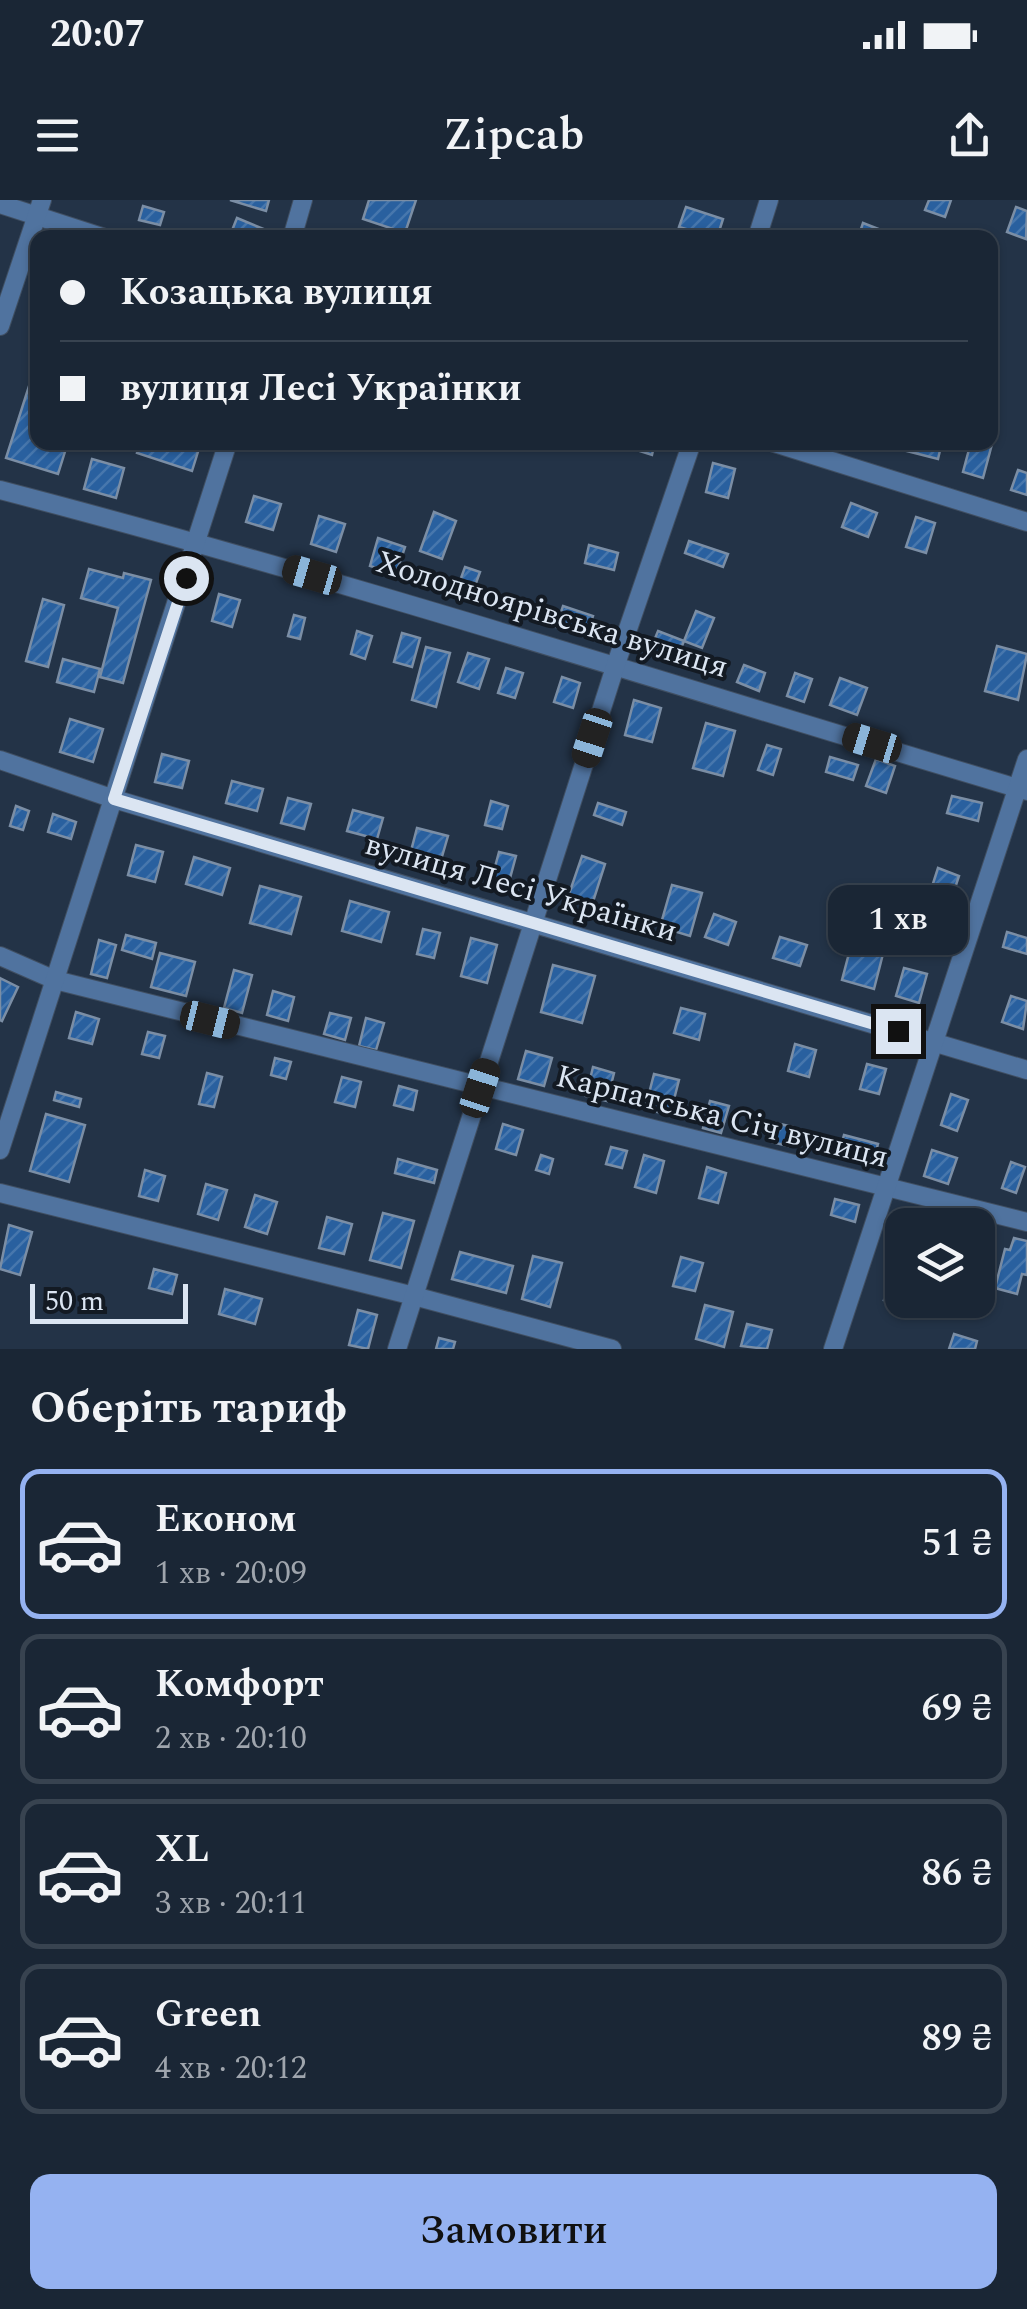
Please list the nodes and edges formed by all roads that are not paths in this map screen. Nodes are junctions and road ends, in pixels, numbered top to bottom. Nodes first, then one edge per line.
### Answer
1 (304, 200) edge
2 (770, 200) edge
3 (0, 204) edge
4 (40, 208) edge
5 (88, 230) edge
6 (295, 230) edge
7 (761, 230) edge
8 (30, 238) edge
9 (0, 326) edge
10 (226, 450) edge
11 (689, 450) edge
12 (797, 450) edge
13 (0, 490) edge
14 (1027, 522) edge
15 (198, 542) junction
16 (616, 664) junction
17 (1027, 759) edge
18 (0, 760) edge
19 (1022, 790) edge
20 (114, 799) junction
21 (533, 924) junction
22 (0, 956) edge
23 (55, 980) junction
24 (935, 1042) junction
25 (1027, 1070) edge
26 (480, 1088) junction
27 (0, 1150) edge
28 (885, 1188) junction
29 (0, 1193) edge
30 (1027, 1222) edge
31 (414, 1296) junction
32 (397, 1349) edge
33 (612, 1349) edge
34 (833, 1349) edge

1 - 6 street
2 - 7 street
3 - 4 street
4 - 5 street
8 - 9 street
10 - 15 street
11 - 16 street
12 - 14 street
13 - 15 street, Холодноярівська вулиця
15 - 16 street, Холодноярівська вулиця
15 - 20 street
16 - 19 street, Холодноярівська вулиця
16 - 21 street
17 - 19 street
18 - 20 street, вулиця Лесі Українки
19 - 24 street
20 - 21 street, вулиця Лесі Українки
20 - 23 street
21 - 24 street, вулиця Лесі Українки
21 - 26 street
22 - 23 street, Карпатська Січ вулиця
23 - 26 street, Карпатська Січ вулиця
23 - 27 street
24 - 25 street, вулиця Лесі Українки
24 - 28 street
26 - 28 street, Карпатська Січ вулиця
26 - 31 street
28 - 30 street, Карпатська Січ вулиця
28 - 34 street
29 - 31 street
31 - 32 street
31 - 33 street

